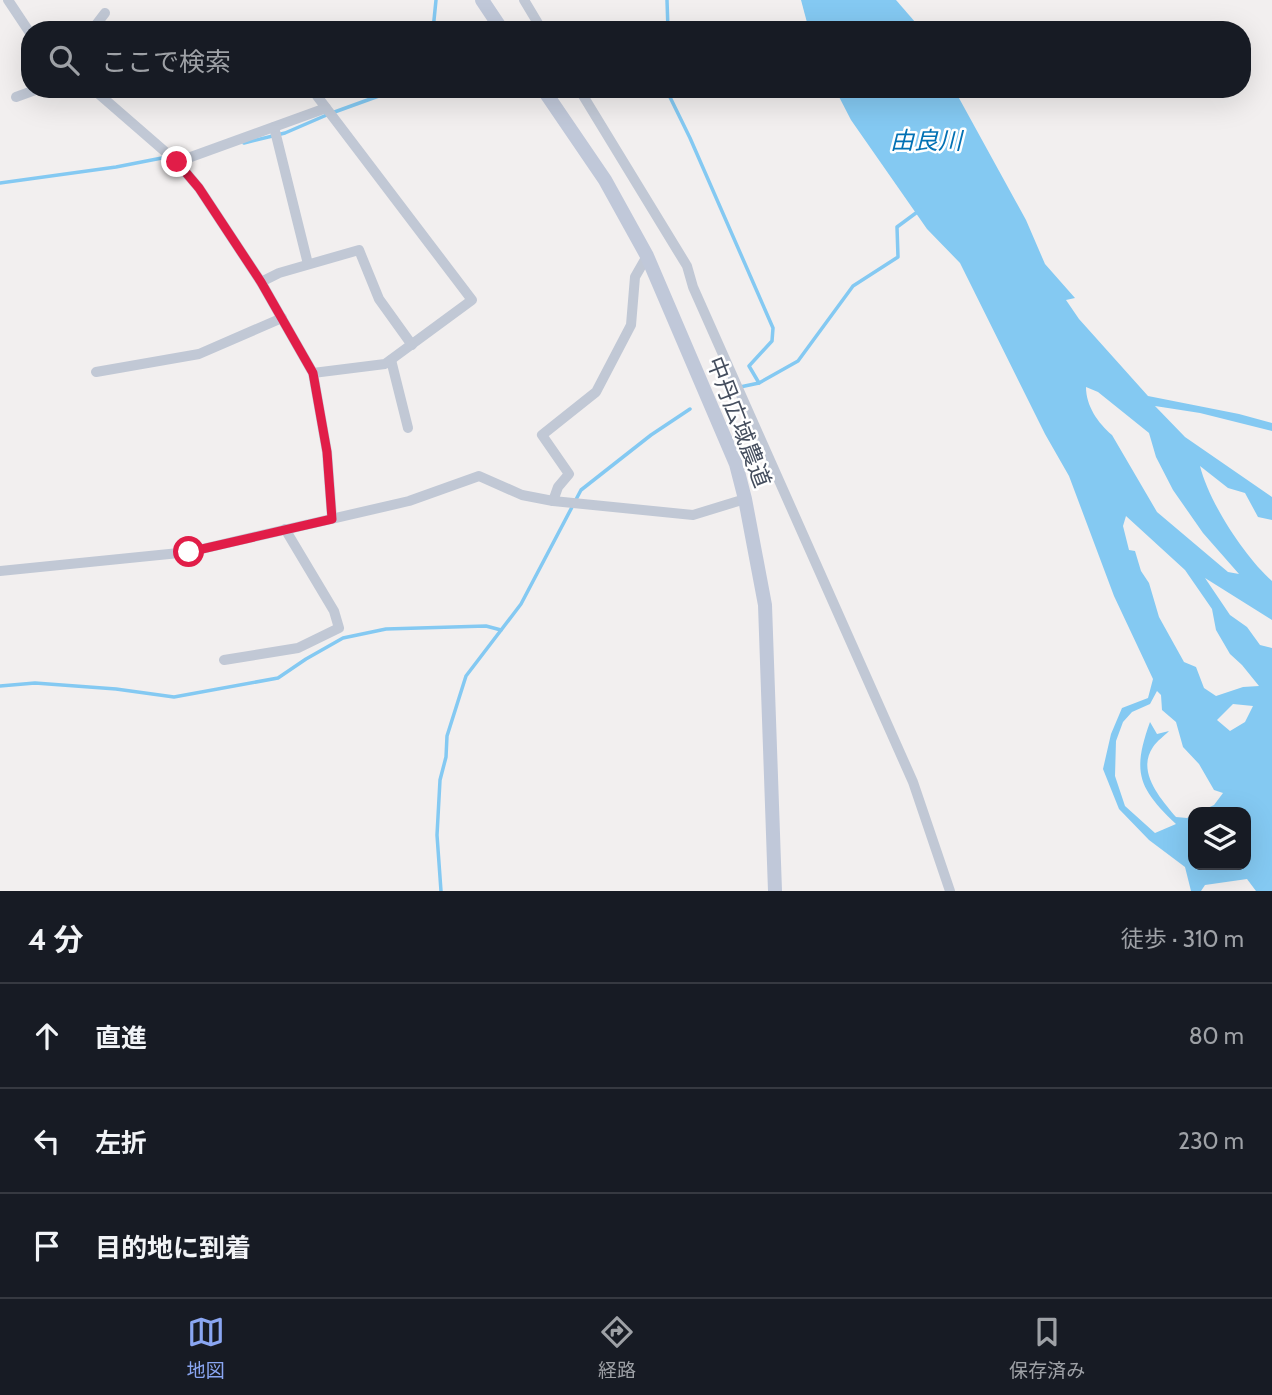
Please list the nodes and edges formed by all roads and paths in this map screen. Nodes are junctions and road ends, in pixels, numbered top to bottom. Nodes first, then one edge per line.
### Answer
1 (8, 0) edge
2 (482, 0) edge
3 (524, 0) edge
4 (105, 13) dead end
5 (22, 21) edge
6 (99, 21) edge
7 (496, 21) edge
8 (537, 21) edge
9 (21, 95) edge
10 (16, 97) dead end
11 (103, 98) edge
12 (318, 98) edge
13 (549, 98) edge
14 (584, 98) edge
15 (326, 108) junction
16 (274, 127) junction
17 (177, 162) junction
18 (647, 256) junction
19 (308, 264) junction
20 (261, 282) junction
21 (282, 318) junction
22 (412, 345) junction
23 (391, 360) junction
24 (96, 372) dead end
25 (313, 373) junction
26 (408, 428) dead end
27 (745, 499) junction
28 (559, 501) junction
29 (332, 519) junction
30 (285, 529) junction
31 (0, 571) edge
32 (224, 660) dead end
33 (775, 891) edge
34 (950, 891) edge

1 - 5 street
2 - 7 street
3 - 8 street
4 - 6 street
9 - 10 street
11 - 17 street
12 - 15 street
13 - 18 street, 中丹広域農道
14 - 34 street
15 - 16 street
15 - 22 street
16 - 17 street
16 - 19 street
17 - 20 street
18 - 27 street, 中丹広域農道
18 - 28 street
19 - 20 street
19 - 22 street
20 - 21 street
21 - 24 street
21 - 25 street
22 - 23 street
23 - 25 street
23 - 26 street
25 - 29 street
27 - 28 street
27 - 33 street, 中丹広域農道
28 - 29 street
29 - 30 street
30 - 31 street
30 - 32 street

